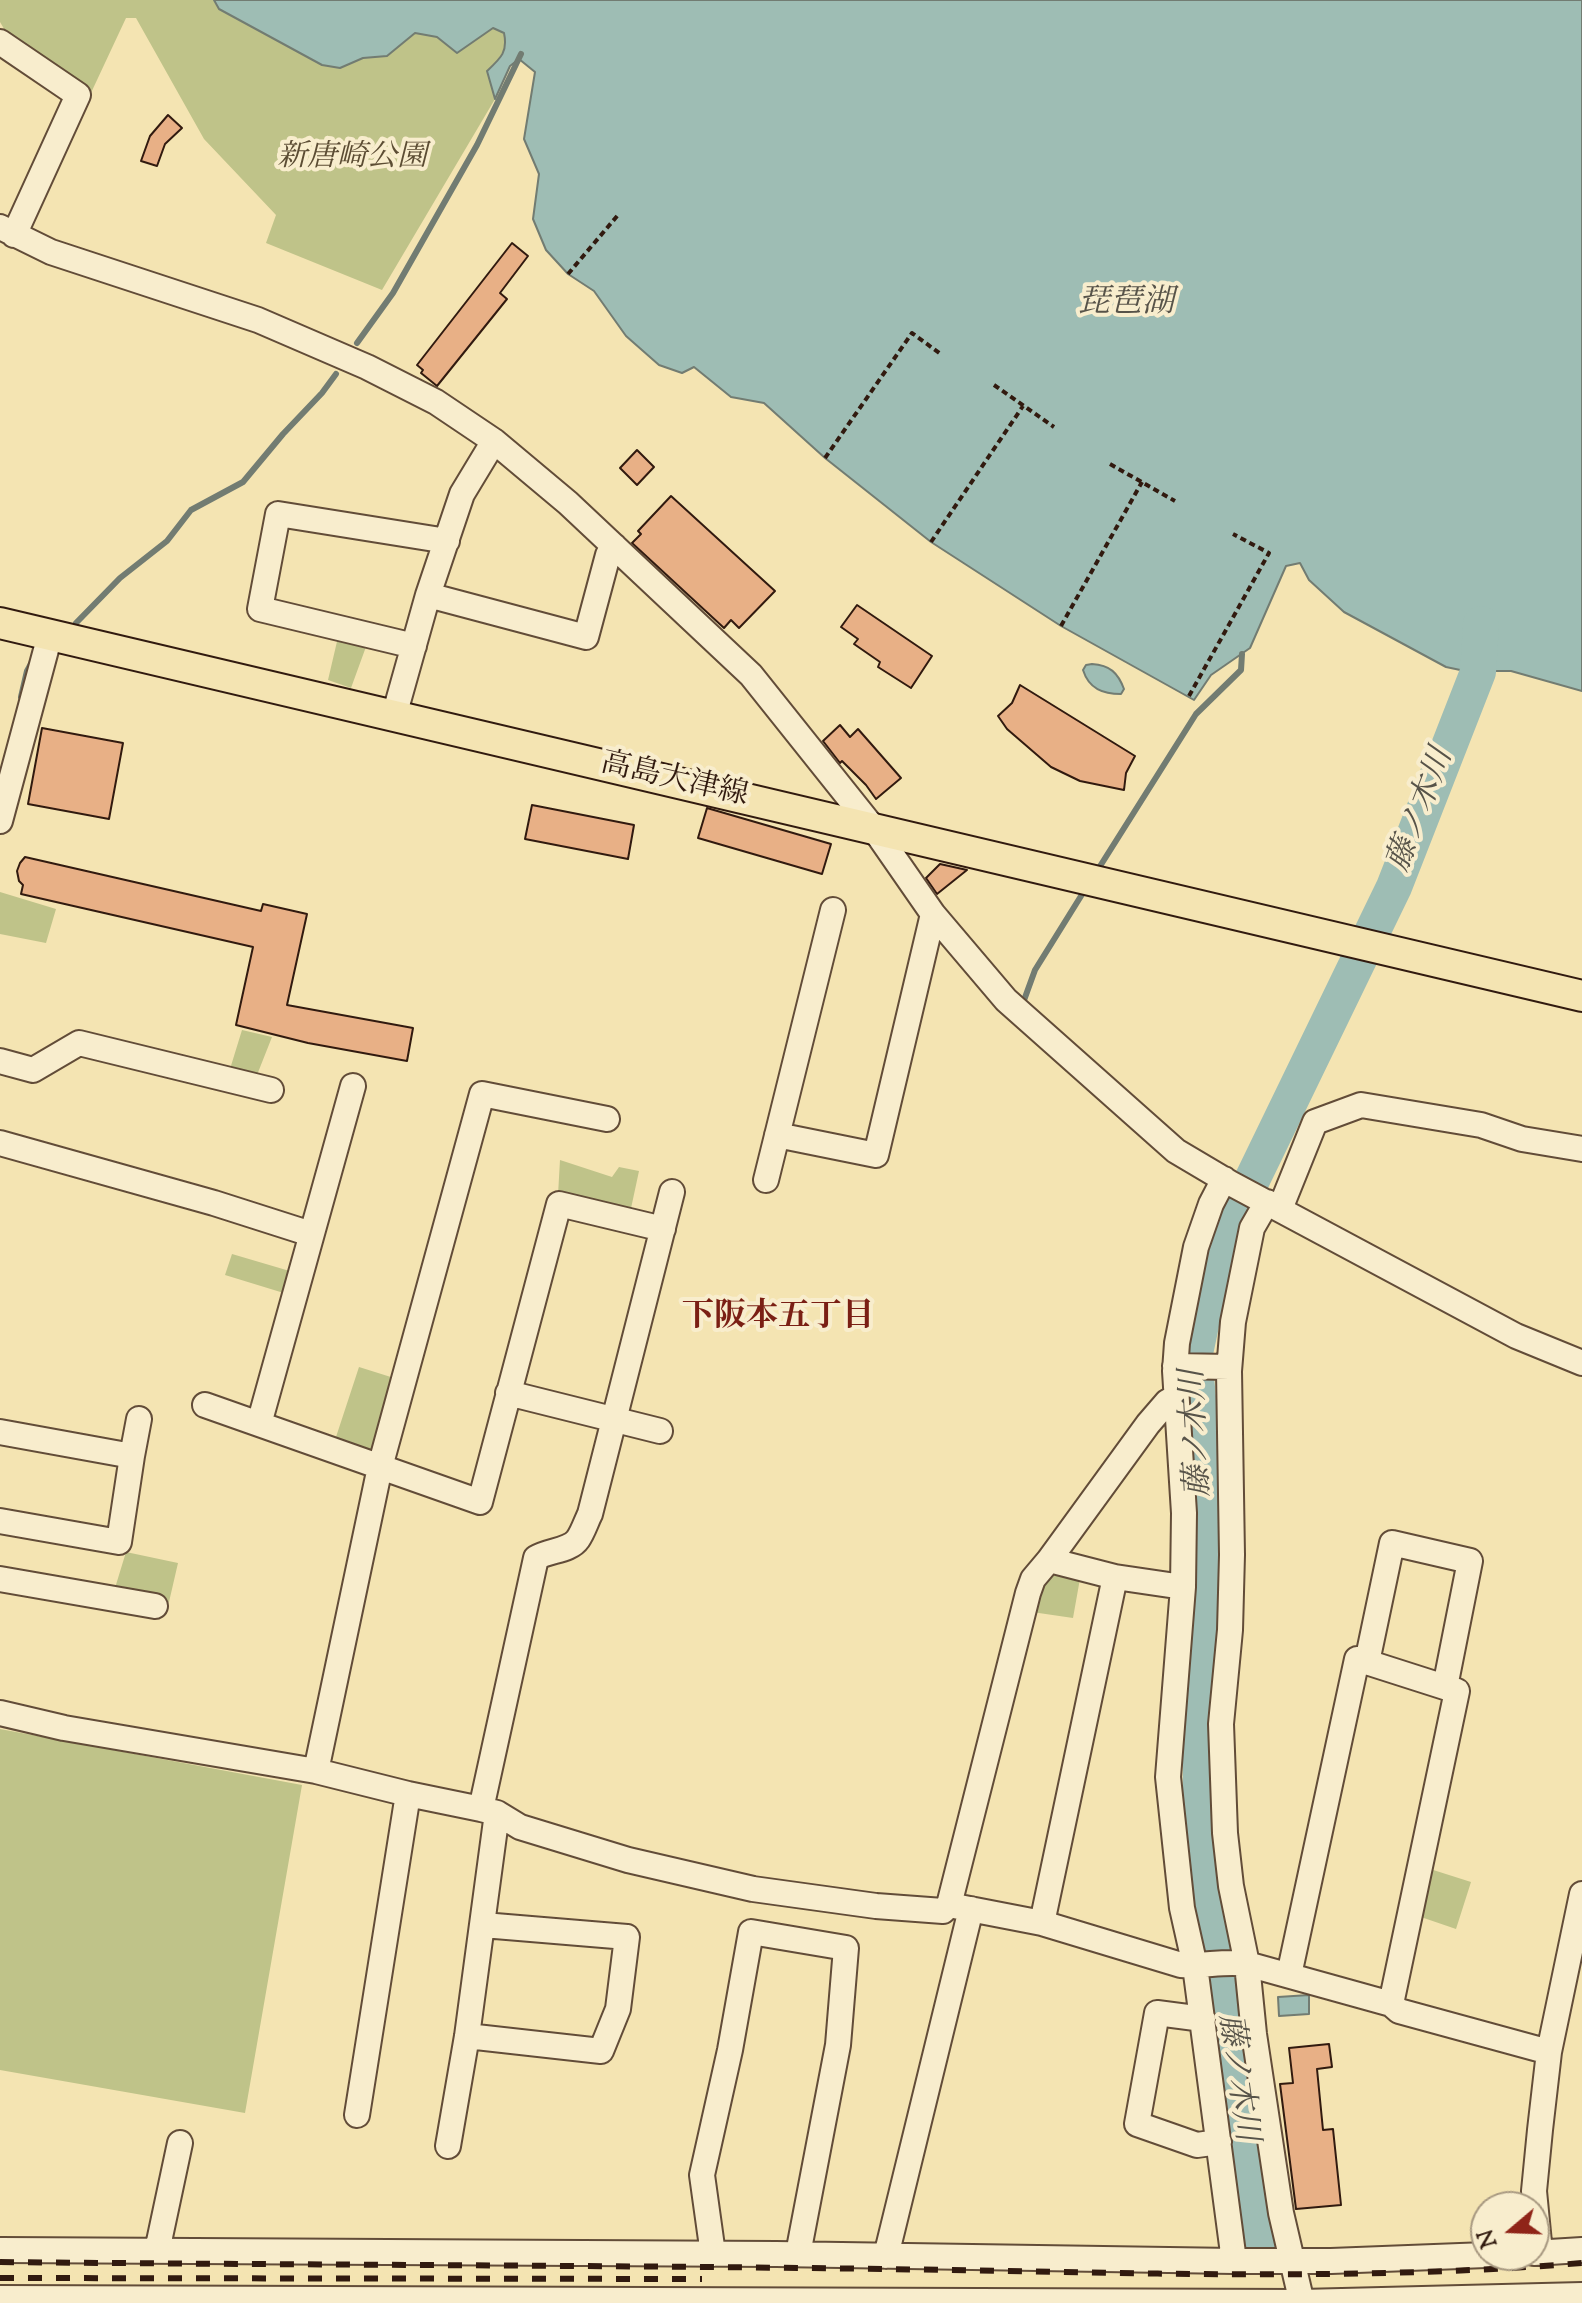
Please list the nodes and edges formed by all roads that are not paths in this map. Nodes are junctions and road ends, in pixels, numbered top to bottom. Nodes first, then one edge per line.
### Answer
1 (0, 42) edge
2 (7, 231) edge
3 (494, 441) junction
4 (447, 541) junction
5 (614, 546) junction
6 (428, 595) junction
7 (0, 623) edge
8 (50, 635) junction
9 (414, 646) junction
10 (394, 716) junction
11 (7, 764) edge
12 (0, 821) edge
13 (874, 829) junction
14 (933, 914) junction
15 (824, 920) dead end
16 (1582, 996) edge
17 (0, 1061) edge
18 (353, 1086) dead end
19 (271, 1090) dead end
20 (607, 1119) dead end
21 (777, 1135) junction
22 (0, 1143) edge
23 (1582, 1149) edge
24 (766, 1180) dead end
25 (1227, 1181) junction
26 (672, 1192) dead end
27 (1269, 1203) junction
28 (663, 1229) junction
29 (311, 1234) junction
30 (1582, 1363) edge
31 (1175, 1366) junction
32 (1229, 1367) junction
33 (508, 1393) junction
34 (1176, 1397) junction
35 (205, 1405) dead end
36 (139, 1419) dead end
37 (615, 1419) junction
38 (259, 1424) junction
39 (660, 1431) dead end
40 (0, 1432) edge
41 (132, 1456) junction
42 (380, 1467) junction
43 (0, 1521) edge
44 (1049, 1560) junction
45 (1115, 1577) junction
46 (0, 1579) edge
47 (1183, 1587) junction
48 (155, 1606) dead end
49 (1367, 1662) junction
50 (1445, 1687) junction
51 (0, 1713) edge
52 (316, 1771) junction
53 (408, 1794) junction
54 (489, 1811) junction
55 (753, 1889) junction
56 (1582, 1894) edge
57 (960, 1907) junction
58 (1042, 1923) junction
59 (483, 1925) junction
60 (751, 1932) junction
61 (1241, 1963) junction
62 (1575, 1965) edge
63 (1199, 1966) junction
64 (1289, 1975) junction
65 (1391, 2004) junction
66 (1203, 2019) junction
67 (467, 2036) junction
68 (1549, 2052) junction
69 (357, 2115) dead end
70 (1219, 2142) junction
71 (180, 2143) dead end
72 (448, 2146) dead end
73 (1534, 2191) edge
74 (0, 2250) edge
75 (1582, 2250) edge
76 (157, 2251) junction
77 (1550, 2252) edge
78 (713, 2254) junction
79 (798, 2254) junction
80 (1470, 2255) edge
81 (886, 2256) junction
82 (1228, 2261) junction
83 (1292, 2261) junction
84 (1582, 2295) edge
85 (0, 2298) edge
86 (137, 2300) edge
87 (391, 2302) edge
88 (1218, 2302) edge
89 (1302, 2303) edge

1 - 2 street
2 - 3 street
3 - 4 street
3 - 5 street
4 - 6 street
4 - 9 street
5 - 6 street
5 - 13 street
6 - 9 street
7 - 8 main road, 高島大津線
8 - 10 main road, 高島大津線
8 - 11 street
9 - 10 street
10 - 13 main road, 高島大津線
11 - 12 street
13 - 14 street
13 - 16 main road, 高島大津線
14 - 21 street
14 - 25 street
15 - 21 street
17 - 19 street
18 - 29 street
20 - 42 street
21 - 24 street
22 - 29 street
23 - 27 street
25 - 27 street
25 - 31 street
26 - 28 street
27 - 30 street
27 - 32 street
28 - 33 street
28 - 37 street
29 - 38 street
31 - 32 street
31 - 34 street
32 - 61 street
33 - 37 street
33 - 42 street
34 - 44 street
34 - 47 street
35 - 38 street
36 - 41 street
37 - 39 street
37 - 54 street
38 - 42 street
40 - 41 street
41 - 43 street
42 - 52 street
44 - 45 street
44 - 57 street
45 - 47 street
45 - 58 street
46 - 48 street
47 - 63 street
49 - 50 street
49 - 50 street
49 - 64 street
50 - 65 street
51 - 52 street
52 - 53 street
53 - 54 street
53 - 69 street
54 - 55 street
54 - 59 street
55 - 57 street
55 - 60 street
56 - 62 street
57 - 58 street
57 - 81 street
58 - 63 street
59 - 67 street
59 - 67 street
60 - 78 street
60 - 79 street
61 - 63 street
61 - 64 street
61 - 83 street
62 - 68 street
63 - 66 street
64 - 65 street
65 - 68 street
66 - 70 street
66 - 70 street
67 - 72 street
68 - 73 street
70 - 82 street
71 - 76 street
74 - 76 street
75 - 77 street
76 - 78 street
78 - 79 street
79 - 81 street
80 - 83 street
81 - 82 street
82 - 83 street
82 - 88 street
83 - 89 street
84 - 89 street
85 - 86 street
86 - 87 street
87 - 88 street
88 - 89 street

